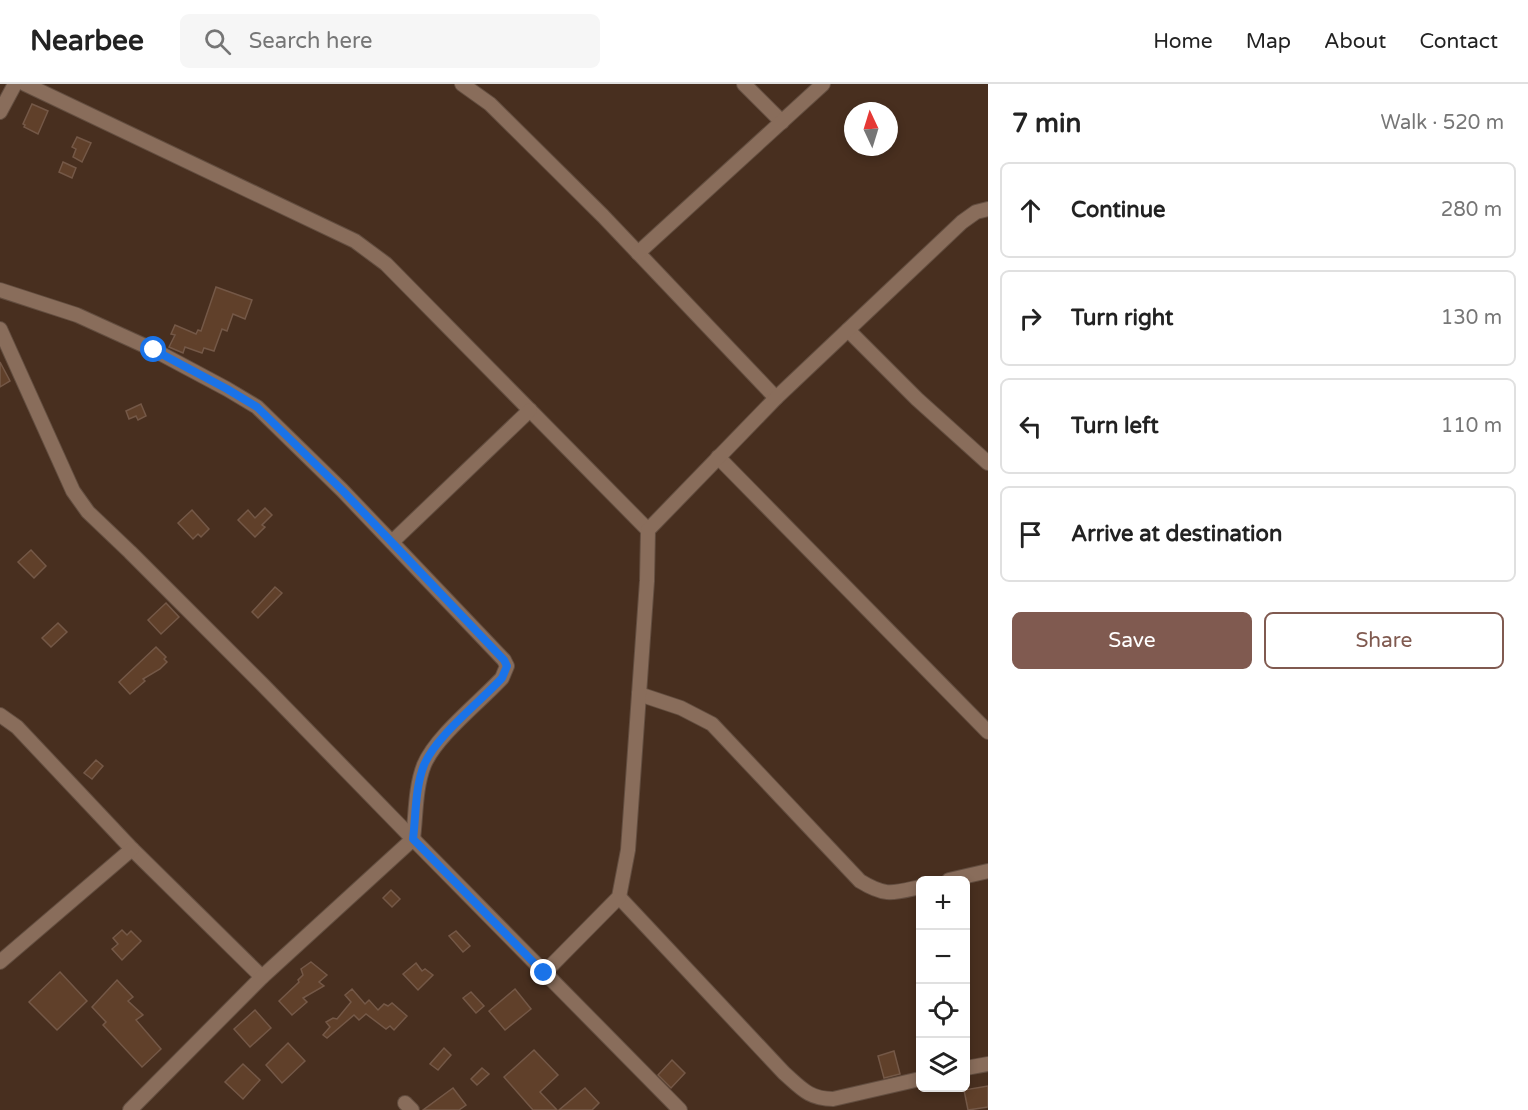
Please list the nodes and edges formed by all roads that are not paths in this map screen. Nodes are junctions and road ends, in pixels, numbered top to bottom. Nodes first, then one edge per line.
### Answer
1 (15, 84) edge
2 (25, 84) edge
3 (462, 84) edge
4 (744, 84) edge
5 (824, 84) edge
6 (0, 112) edge
7 (782, 122) junction
8 (988, 209) edge
9 (638, 253) junction
10 (0, 290) edge
11 (0, 329) edge
12 (848, 330) junction
13 (776, 398) junction
14 (530, 410) junction
15 (718, 457) junction
16 (988, 463) edge
17 (648, 530) junction
18 (392, 542) junction
19 (639, 694) junction
20 (0, 715) edge
21 (988, 732) edge
22 (413, 839) junction
23 (132, 849) junction
24 (988, 872) edge
25 (968, 876) edge
26 (916, 888) edge
27 (619, 897) junction
28 (0, 962) edge
29 (544, 973) junction
30 (262, 977) junction
31 (988, 1064) edge
32 (970, 1067) edge
33 (916, 1080) edge
34 (130, 1110) edge
35 (680, 1110) edge

1 - 6 street
2 - 14 street
3 - 9 street
4 - 7 street
5 - 7 street
7 - 9 street
8 - 12 street
9 - 13 street
10 - 18 street
11 - 22 street
12 - 13 street
12 - 16 street
13 - 15 street
14 - 17 street
14 - 18 street
15 - 17 street
15 - 21 street
17 - 19 street
18 - 22 street
19 - 26 street
19 - 27 street
20 - 23 street
22 - 29 street
22 - 30 street
23 - 28 street
23 - 30 street
24 - 25 street
27 - 29 street
27 - 33 street
29 - 35 street
30 - 34 street
31 - 32 street

